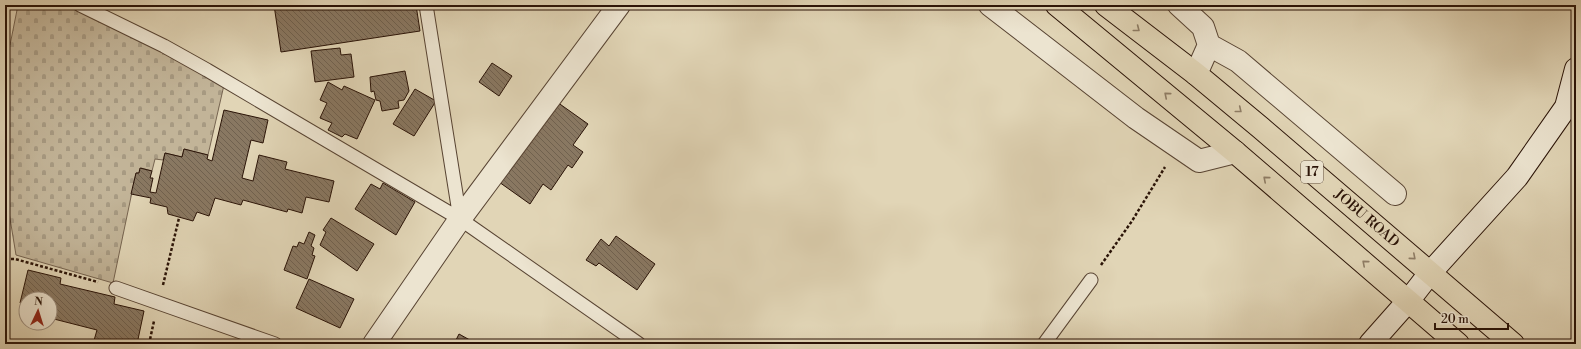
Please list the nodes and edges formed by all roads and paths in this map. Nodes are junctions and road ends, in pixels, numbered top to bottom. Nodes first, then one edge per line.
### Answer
1 (80, 5) edge
2 (426, 5) edge
3 (619, 5) edge
4 (990, 5) edge
5 (1057, 5) edge
6 (1106, 5) edge
7 (1179, 5) edge
8 (1209, 45) junction
9 (1576, 68) edge
10 (1196, 74) junction
11 (1178, 147) junction
12 (1235, 152) junction
13 (1395, 194) dead end
14 (179, 218) dead end
15 (460, 220) junction
16 (6, 259) dead end
17 (1430, 273) junction
18 (1090, 280) joint
19 (116, 288) joint
20 (1408, 300) junction
21 (158, 303) junction
22 (149, 344) edge
23 (275, 344) edge
24 (374, 344) edge
25 (639, 344) edge
26 (1044, 344) edge
27 (1370, 344) edge
28 (1458, 344) edge
29 (1514, 344) edge

1 - 15 lane
2 - 15 lane
3 - 15 street
4 - 11 street
12 -> 5 highway, 17
6 -> 10 highway, JOBU ROAD / 17
7 - 8 street
8 - 10 street
8 - 13 street
9 - 17 street
10 -> 17 highway, JOBU ROAD / 17
11 - 12 street
11 - 18 path
20 -> 12 highway, 17
14 - 21 path
15 - 24 street
15 - 25 lane
16 - 19 path
17 - 20 street
17 - 29 highway, JOBU ROAD / 17
18 - 26 lane
19 - 21 lane
20 - 27 street
20 - 28 highway, 17
21 - 22 path
21 - 23 lane

